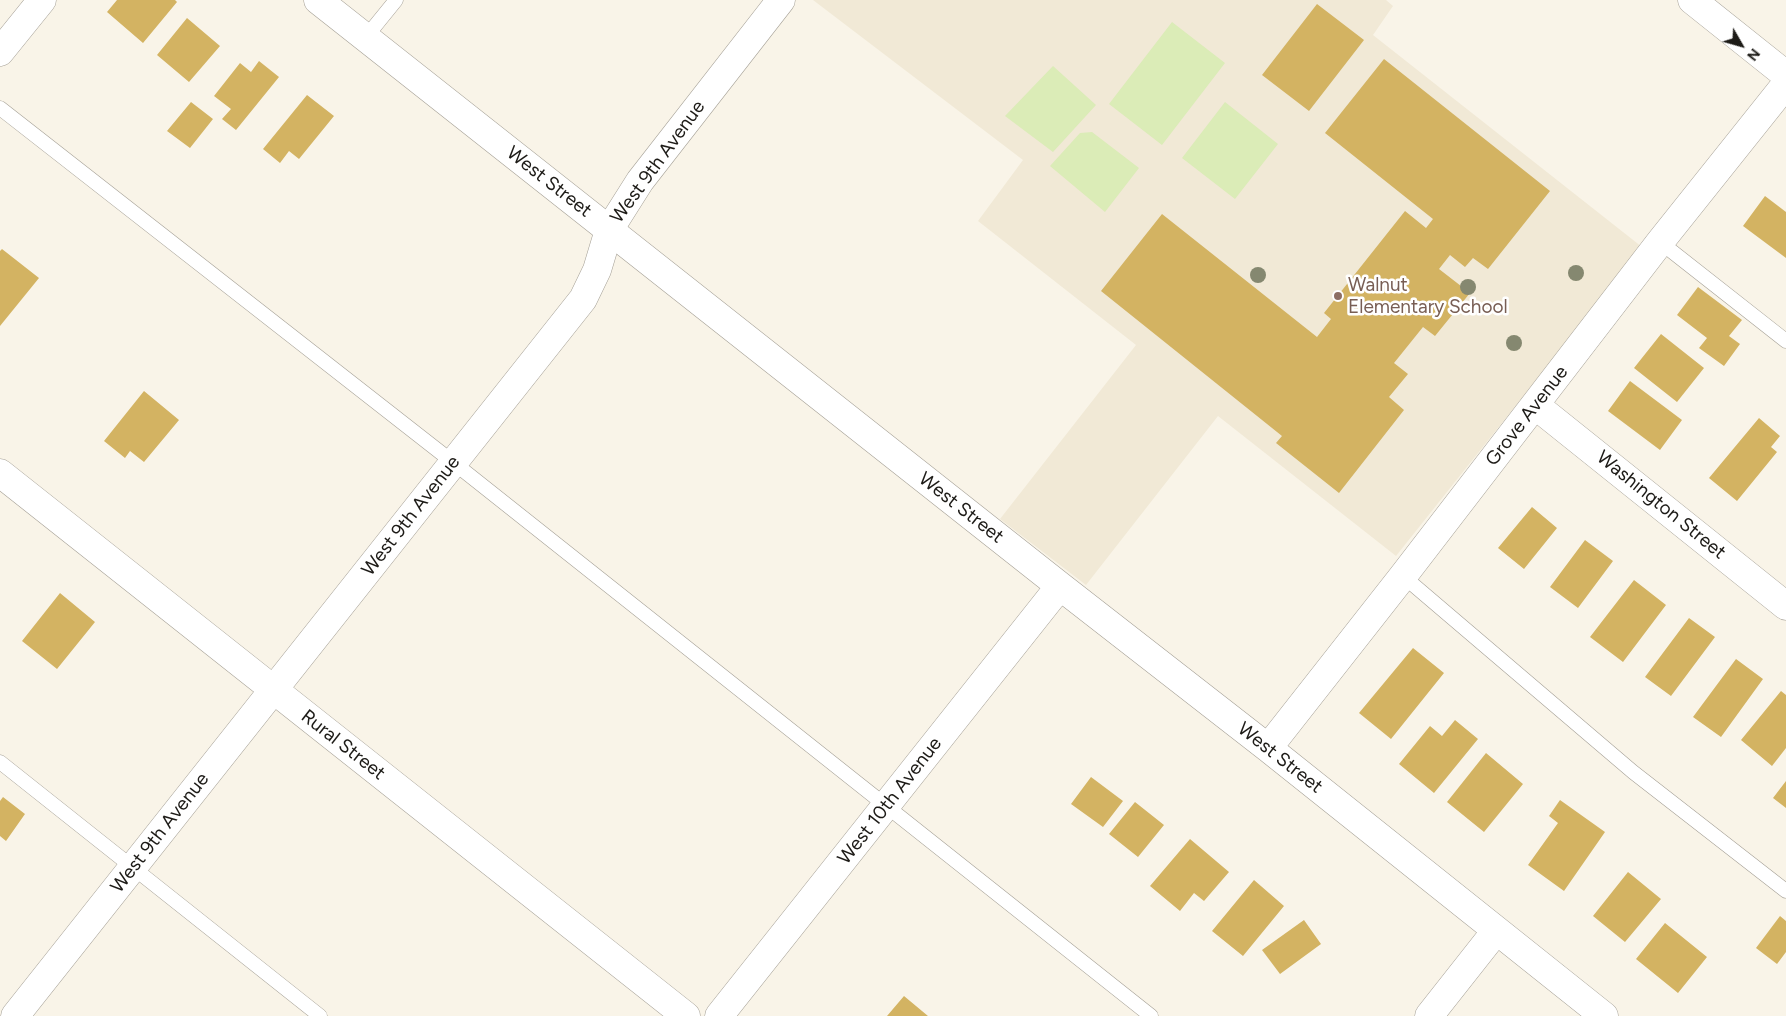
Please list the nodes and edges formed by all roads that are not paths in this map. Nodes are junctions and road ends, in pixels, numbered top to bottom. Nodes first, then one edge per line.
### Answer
1 (42, 0) edge
2 (318, 0) edge
3 (396, 0) edge
4 (781, 0) edge
5 (1692, 0) edge
6 (366, 38) junction
7 (0, 52) edge
8 (1786, 75) edge
9 (1786, 84) edge
10 (0, 108) edge
11 (609, 230) junction
12 (1660, 242) junction
13 (1786, 341) edge
14 (1535, 405) junction
15 (454, 463) junction
16 (0, 473) edge
17 (1403, 576) junction
18 (1060, 586) junction
19 (1786, 606) edge
20 (273, 690) junction
21 (1268, 748) junction
22 (0, 762) edge
23 (886, 806) junction
24 (132, 868) junction
25 (1786, 891) edge
26 (1496, 931) junction
27 (15, 1016) edge
28 (320, 1016) edge
29 (686, 1016) edge
30 (719, 1016) edge
31 (1151, 1016) edge
32 (1429, 1016) edge
33 (1604, 1016) edge

1 - 7 street
2 - 6 street, West Street
3 - 6 lane
4 - 11 street, West 9th Avenue
5 - 8 street
6 - 11 street, West Street
9 - 12 street, Grove Avenue
10 - 15 lane
11 - 15 street, West 9th Avenue
11 - 18 street, West Street
12 - 13 lane
12 - 14 street, Grove Avenue
14 - 17 street, Grove Avenue
14 - 19 street, Washington Street
15 - 20 street, West 9th Avenue
15 - 23 lane
16 - 20 street, Rural Street
17 - 21 street, Grove Avenue
17 - 25 lane
18 - 21 street, West Street
18 - 23 street, West 10th Avenue
20 - 24 street, West 9th Avenue
20 - 29 street, Rural Street
21 - 26 street, West Street
22 - 24 lane
23 - 30 street, West 10th Avenue
23 - 31 lane
24 - 27 street, West 9th Avenue
24 - 28 lane
26 - 32 street
26 - 33 street, West Street

